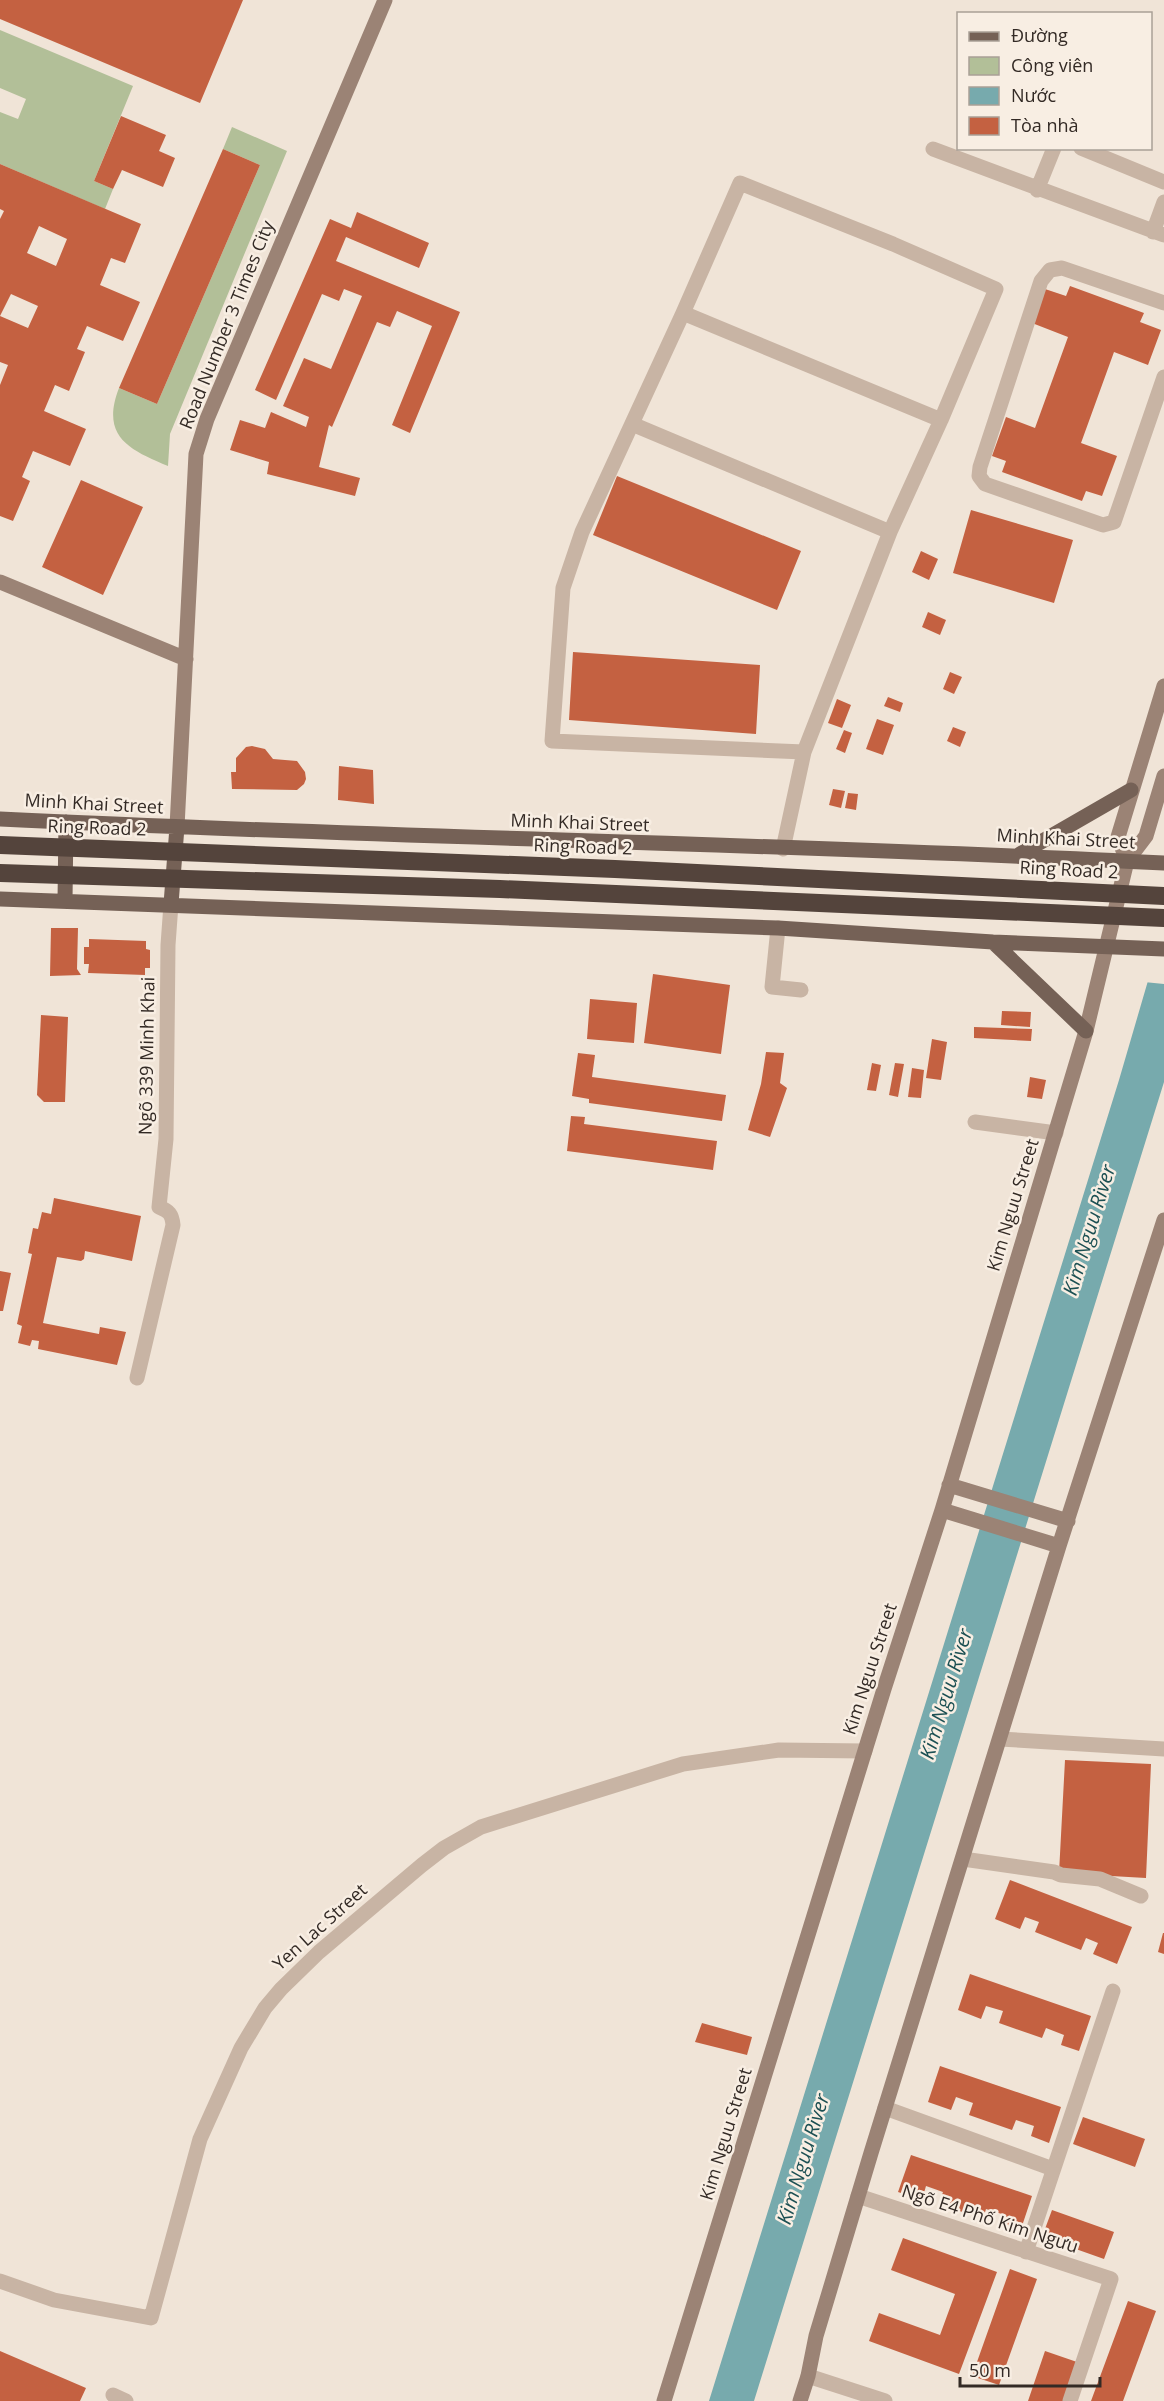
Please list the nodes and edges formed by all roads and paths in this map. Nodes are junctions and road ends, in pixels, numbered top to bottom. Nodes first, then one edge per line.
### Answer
1 (385, 0) edge
2 (933, 149) dead end
3 (1053, 150) edge
4 (1087, 150) edge
5 (1164, 182) edge
6 (1037, 190) junction
7 (1164, 202) edge
8 (1158, 233) edge
9 (1164, 303) edge
10 (683, 313) junction
11 (1164, 377) edge
12 (1158, 416) edge
13 (941, 420) junction
14 (632, 424) junction
15 (890, 532) junction
16 (0, 582) edge
17 (186, 659) junction
18 (1164, 686) edge
19 (804, 752) junction
20 (1164, 776) edge
21 (1131, 790) junction
22 (0, 819) edge
23 (66, 822) junction
24 (177, 827) junction
25 (0, 845) edge
26 (783, 849) junction
27 (1018, 855) junction
28 (1127, 861) junction
29 (1161, 863) edge
30 (0, 873) edge
31 (1164, 896) edge
32 (0, 899) edge
33 (65, 901) junction
34 (171, 904) junction
35 (1164, 918) edge
36 (778, 928) junction
37 (993, 942) junction
38 (1107, 947) junction
39 (1164, 949) edge
40 (801, 990) dead end
41 (1086, 1031) junction
42 (975, 1122) dead end
43 (1056, 1133) junction
44 (1164, 1220) edge
45 (137, 1378) dead end
46 (949, 1485) junction
47 (942, 1510) junction
48 (1068, 1521) junction
49 (1059, 1546) junction
50 (1000, 1739) junction
51 (1164, 1749) edge
52 (865, 1751) junction
53 (963, 1859) junction
54 (1142, 1896) dead end
55 (1113, 1991) dead end
56 (885, 2108) junction
57 (1053, 2169) junction
58 (858, 2196) junction
59 (1026, 2252) junction
60 (0, 2281) edge
61 (808, 2376) junction
62 (664, 2401) edge
63 (800, 2401) edge
64 (885, 2401) edge
65 (1070, 2401) edge

1 - 17 main road, Road Number 3 Times City
2 - 6 street
3 - 6 street
4 - 5 street
6 - 8 street
7 - 8 street
9 - 12 street
10 - 13 street
10 - 13 street
10 - 14 street
11 - 12 street
13 - 15 street
14 - 15 street
14 - 19 street
15 - 19 street
16 - 17 main road
17 - 24 main road, Road Number 3 Times City
18 - 21 main road
19 - 26 street
20 - 28 main road
21 - 27 main road
21 - 28 main road
22 - 23 main road, Minh Khai Street
23 - 24 main road, Minh Khai Street
23 - 33 main road
24 - 26 main road, Minh Khai Street
24 - 34 main road
25 - 31 highway, Ring Road 2
26 - 27 main road, Minh Khai Street
27 - 28 main road, Minh Khai Street
28 - 29 main road, Minh Khai Street
28 - 38 main road, Kim Nguu Street
30 - 35 highway
32 - 33 main road
33 - 34 main road
34 - 36 main road
34 - 45 street, Ngõ 339 Minh Khai
36 - 37 main road
36 - 40 street
37 - 38 main road
37 - 41 main road
38 - 39 main road
38 - 41 main road, Kim Nguu Street
41 - 43 main road, Kim Nguu Street
42 - 43 street
43 - 46 main road, Kim Nguu Street
44 - 48 main road
46 - 47 main road, Kim Nguu Street
46 - 48 main road
47 - 49 main road
47 - 52 main road, Kim Nguu Street
48 - 49 main road
49 - 50 main road
50 - 51 street
50 - 53 main road
52 - 60 street, Yen Lac Street
52 - 62 main road, Kim Nguu Street
53 - 54 street
53 - 56 main road
55 - 57 street
56 - 57 street
56 - 58 main road
57 - 59 street
58 - 59 street, Ngõ E4 Phố Kim Ngưu
58 - 61 main road
59 - 65 street, Ngõ E4 Phố Kim Ngưu
61 - 63 main road
61 - 64 street

